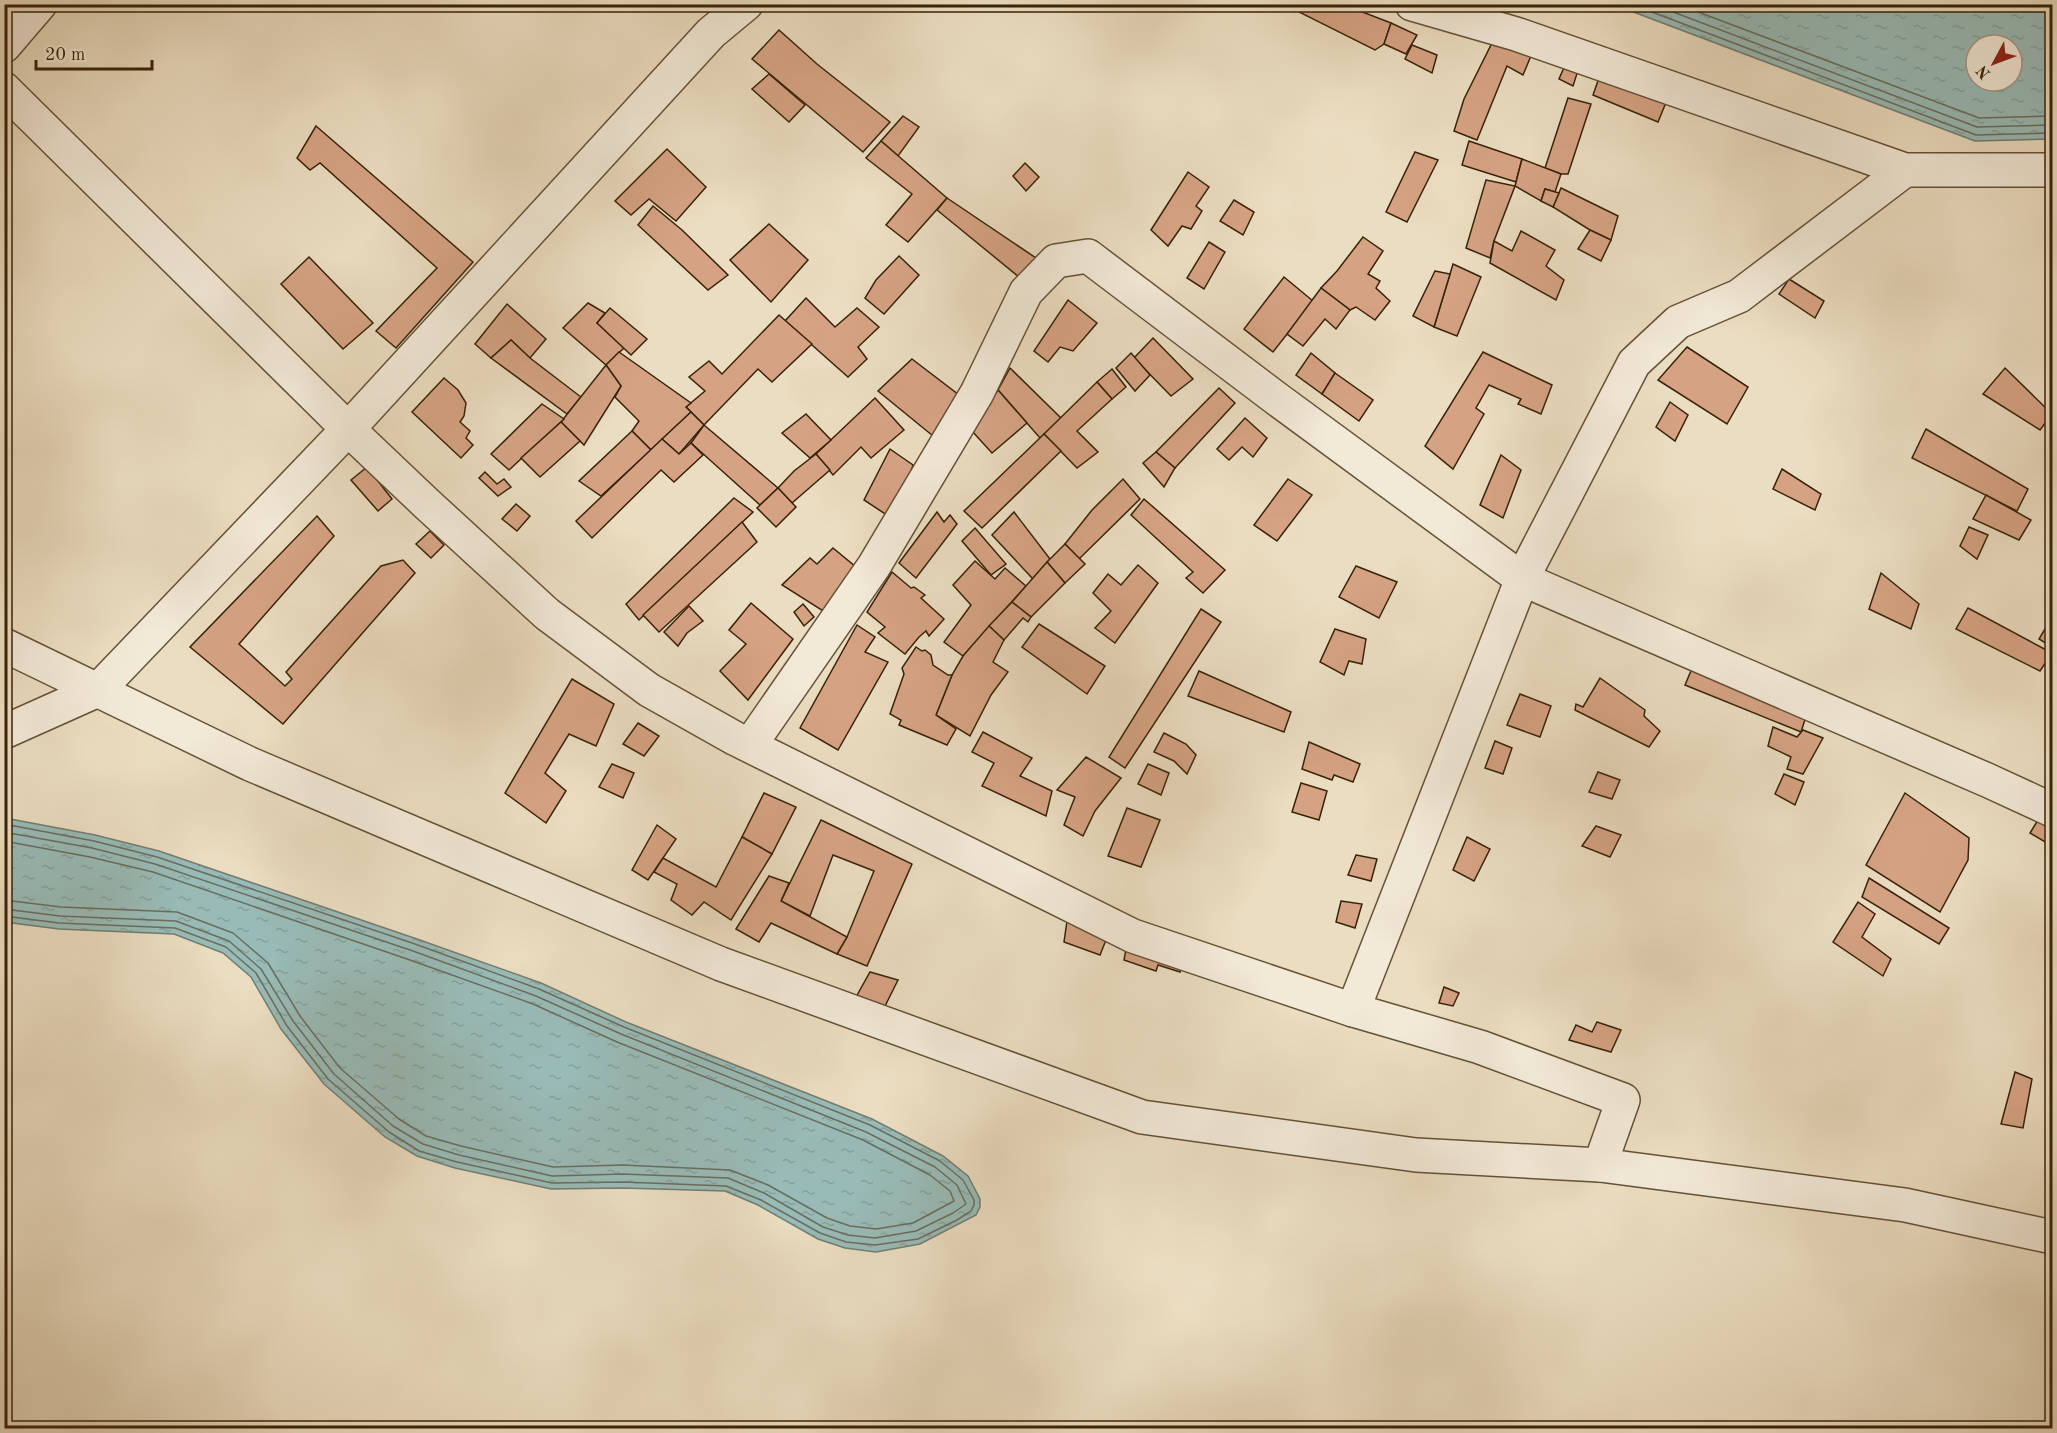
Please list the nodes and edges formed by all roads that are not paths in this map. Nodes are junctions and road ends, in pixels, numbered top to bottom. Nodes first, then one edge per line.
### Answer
1 (40, 4) edge
2 (746, 4) edge
3 (1412, 4) edge
4 (4, 46) edge
5 (4, 89) edge
6 (1905, 170) junction
7 (2052, 170) edge
8 (348, 429) junction
9 (1522, 579) junction
10 (4, 645) edge
11 (98, 690) junction
12 (4, 732) edge
13 (750, 745) junction
14 (2052, 810) edge
15 (1353, 1010) junction
16 (1600, 1165) junction
17 (2052, 1237) edge

1 - 4 street
2 - 8 street
3 - 6 street
5 - 8 street
6 - 7 street
6 - 9 street
8 - 11 street
8 - 13 street
9 - 13 street
9 - 14 street
9 - 15 street
10 - 11 street
11 - 12 street
11 - 16 street
13 - 15 street
15 - 16 street
16 - 17 street

